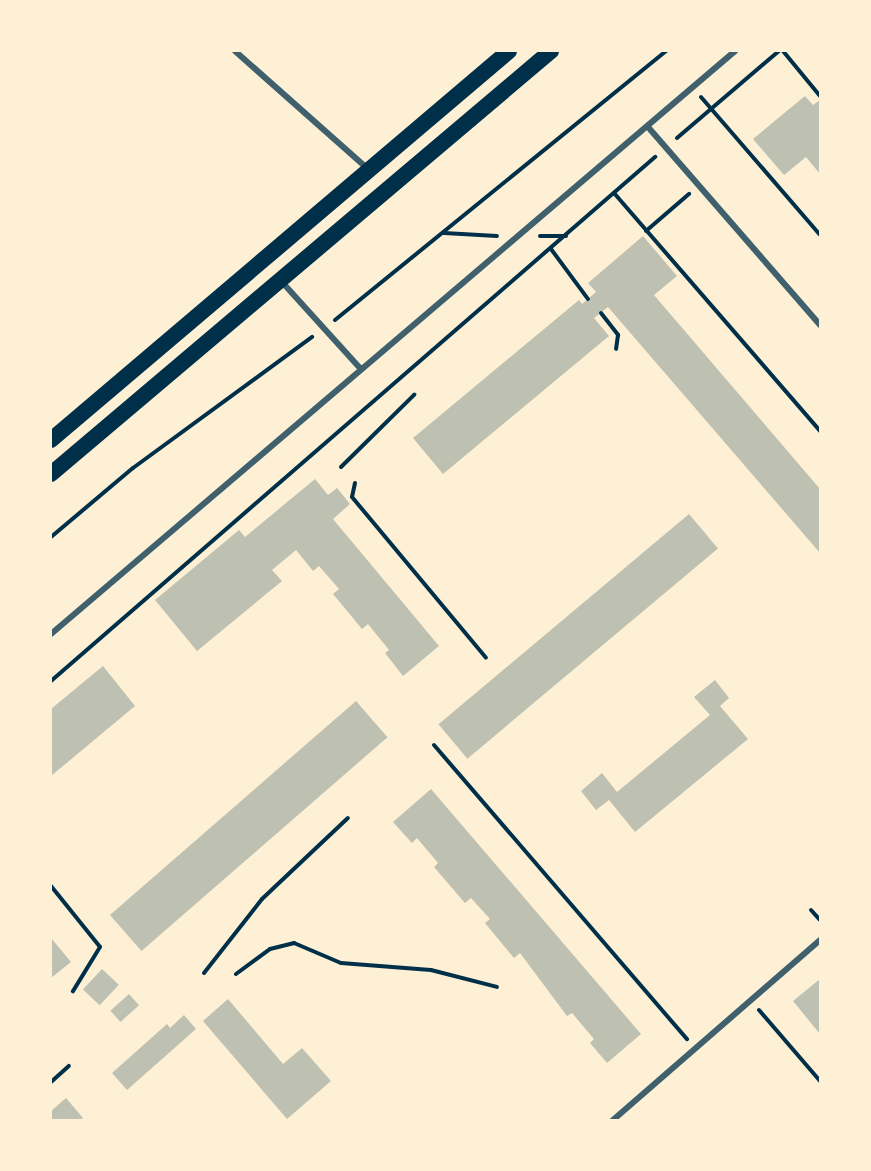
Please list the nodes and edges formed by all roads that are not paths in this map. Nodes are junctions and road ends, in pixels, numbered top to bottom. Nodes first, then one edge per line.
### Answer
1 (235, 51) edge
2 (509, 51) edge
3 (551, 51) edge
4 (735, 51) edge
5 (648, 127) junction
6 (369, 170) junction
7 (280, 280) junction
8 (820, 326) edge
9 (360, 368) junction
10 (51, 440) edge
11 (51, 474) edge
12 (51, 634) edge
13 (820, 940) edge
14 (613, 1120) edge

1 - 6 street
2 - 6 highway
3 - 7 highway
4 - 5 street
5 - 8 street
5 - 9 street
6 - 10 highway
7 - 9 street
7 - 11 highway
9 - 12 street
13 - 14 street

